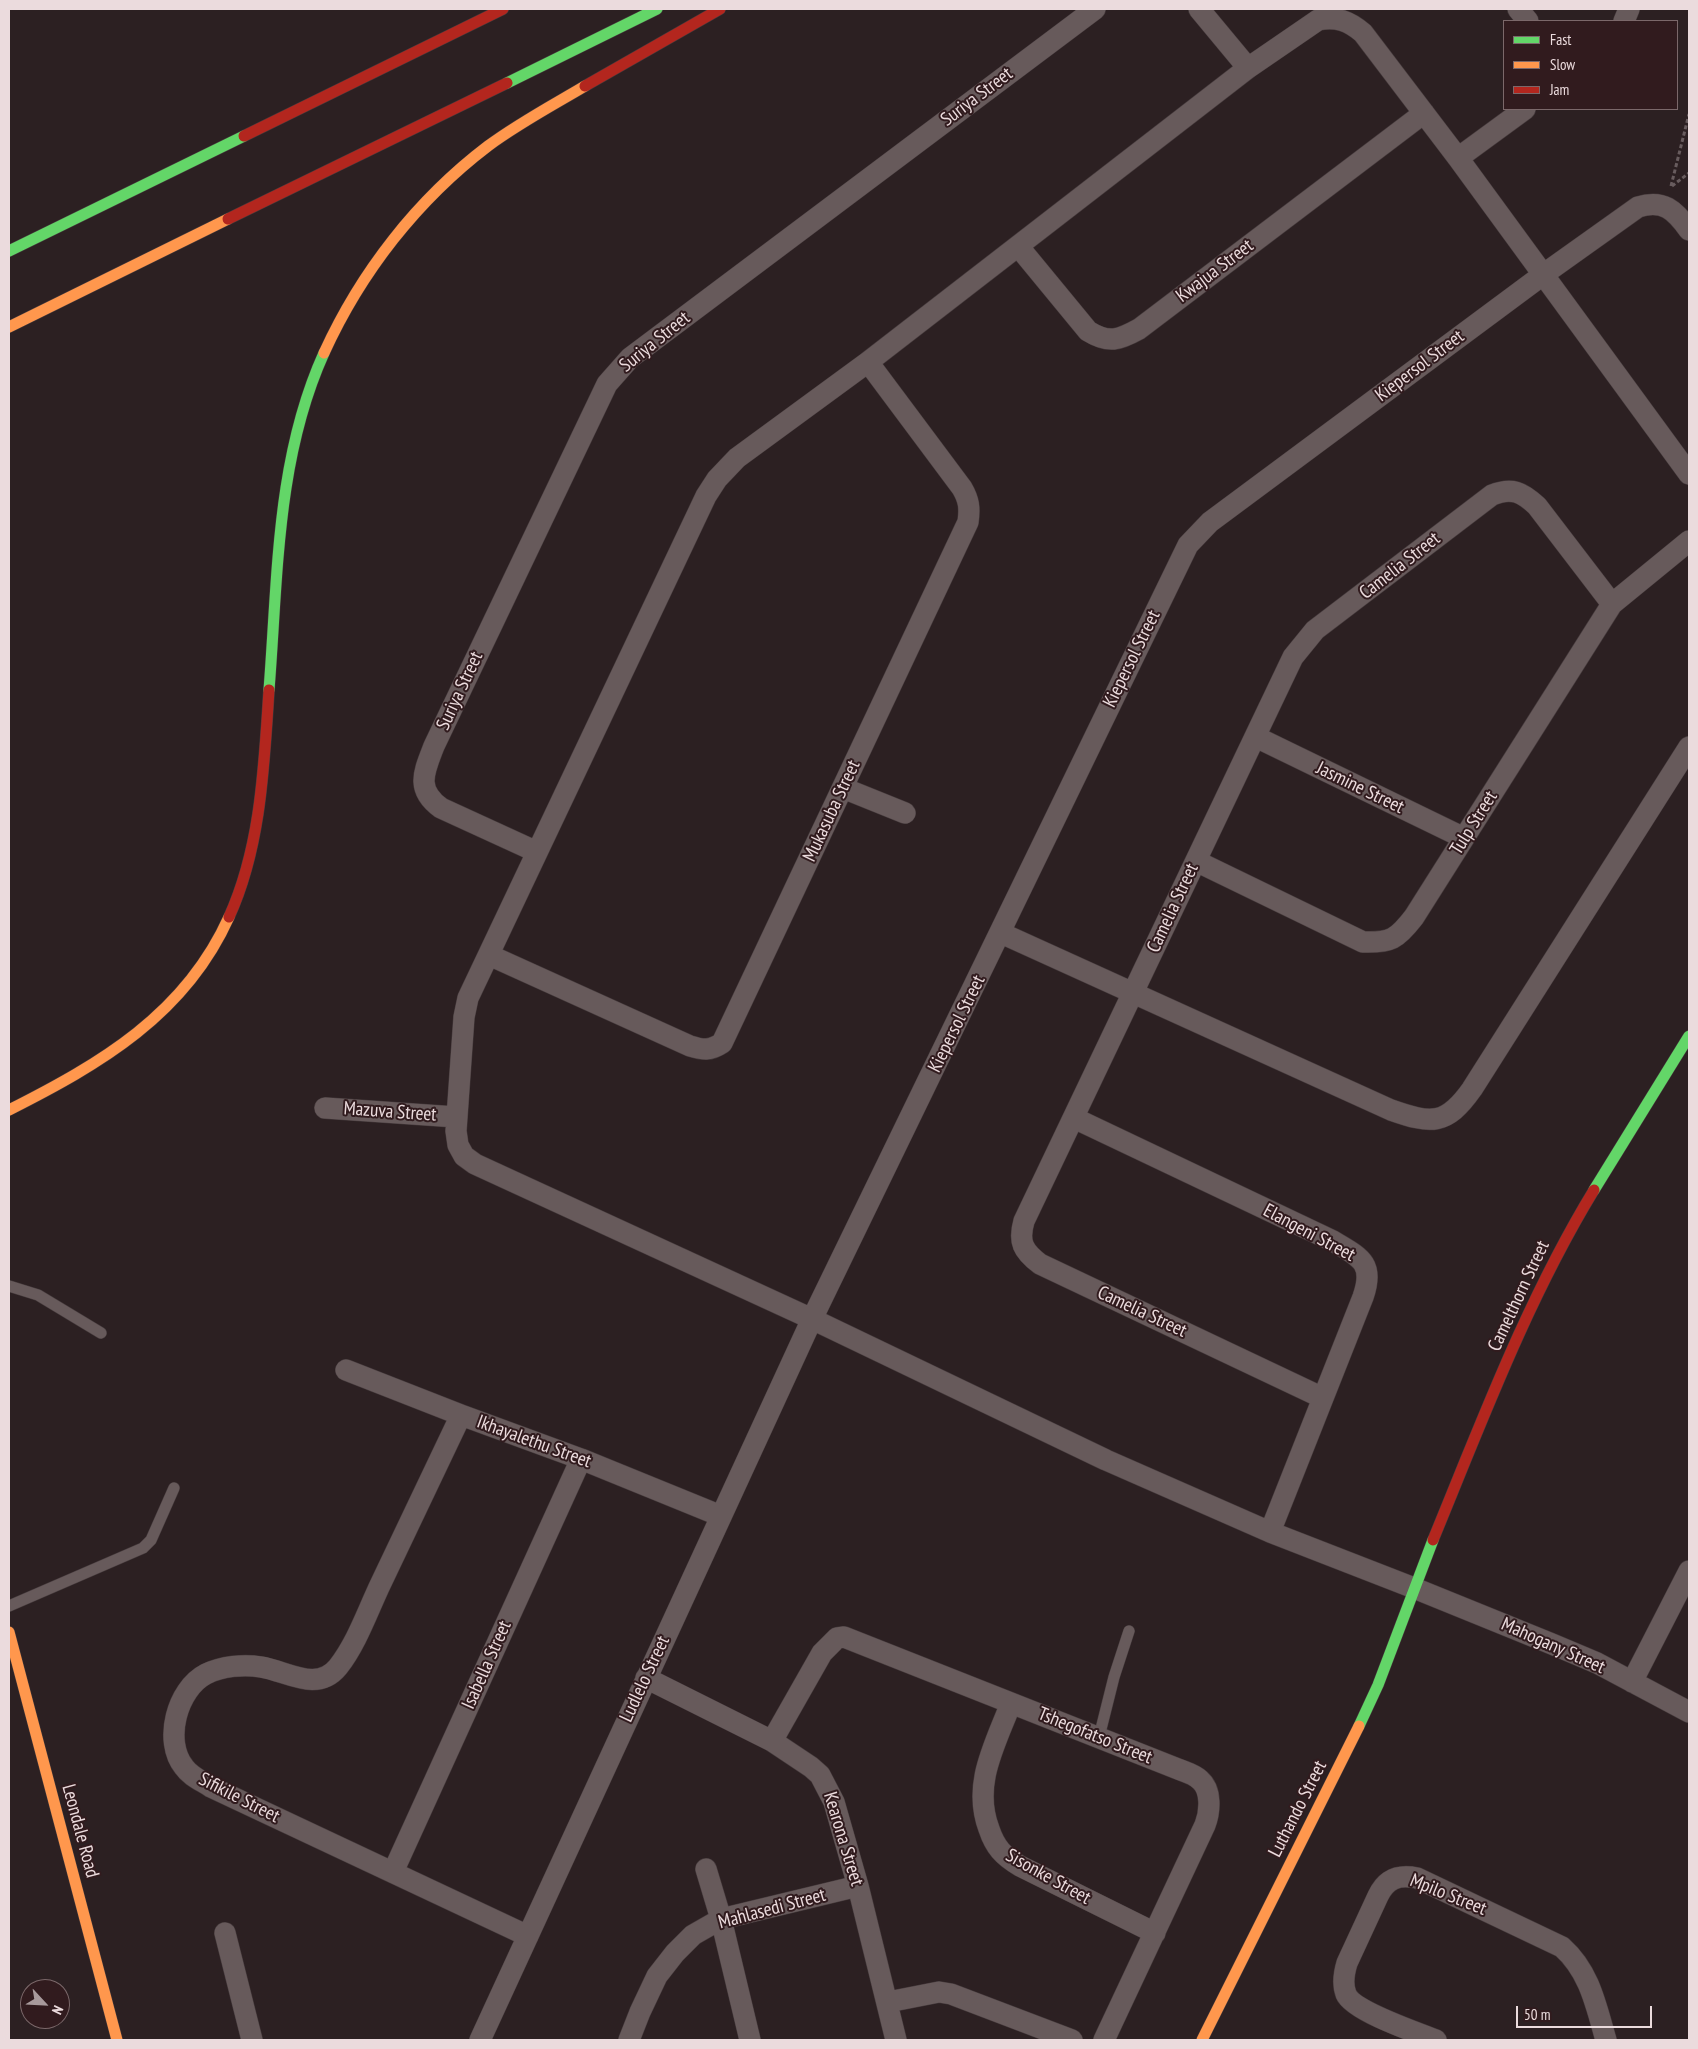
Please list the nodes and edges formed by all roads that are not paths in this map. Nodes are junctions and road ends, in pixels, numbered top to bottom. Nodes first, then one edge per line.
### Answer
1 (503, 9) edge
2 (657, 9) edge
3 (720, 9) edge
4 (1095, 9) edge
5 (1199, 9) edge
6 (1518, 9) edge
7 (1527, 20) edge
8 (1248, 68) junction
9 (1524, 110) edge
10 (1424, 113) junction
11 (1458, 158) junction
12 (1684, 222) edge
13 (1018, 246) junction
14 (9, 251) edge
15 (1544, 274) junction
16 (9, 327) edge
17 (868, 362) junction
18 (1689, 474) edge
19 (1689, 541) edge
20 (1612, 604) junction
21 (1256, 737) junction
22 (1689, 746) edge
23 (843, 788) junction
24 (905, 813) dead end
25 (1464, 838) junction
26 (537, 852) junction
27 (1196, 861) junction
28 (1001, 933) junction
29 (490, 955) junction
30 (1132, 993) junction
31 (1689, 1036) edge
32 (325, 1108) dead end
33 (9, 1110) edge
34 (456, 1117) junction
35 (1074, 1118) junction
36 (9, 1286) edge
37 (812, 1319) junction
38 (101, 1333) dead end
39 (346, 1370) dead end
40 (1323, 1398) junction
41 (461, 1415) junction
42 (581, 1459) junction
43 (174, 1488) dead end
44 (721, 1516) junction
45 (1270, 1532) junction
46 (1689, 1570) edge
47 (1414, 1588) junction
48 (9, 1606) edge
49 (1129, 1631) dead end
50 (9, 1632) edge
51 (646, 1678) junction
52 (1632, 1682) junction
53 (1011, 1703) junction
54 (1689, 1712) edge
55 (1099, 1737) junction
56 (772, 1741) junction
57 (706, 1869) dead end
58 (393, 1872) junction
59 (858, 1886) junction
60 (721, 1919) junction
61 (225, 1933) dead end
62 (1155, 1933) junction
63 (528, 1936) junction
64 (888, 2002) junction
65 (117, 2040) edge
66 (252, 2040) edge
67 (480, 2040) edge
68 (629, 2040) edge
69 (750, 2040) edge
70 (896, 2040) edge
71 (1072, 2040) edge
72 (1104, 2040) edge
73 (1202, 2040) edge
74 (1436, 2040) edge
75 (1606, 2040) edge

1 - 14 main road
2 - 16 main road
3 - 33 main road
4 - 26 street, Suriya Street
5 - 8 street
6 - 7 street
8 - 10 street, Mahogany Street
8 - 13 street, Mahogany Street
9 - 11 street
10 - 11 street, Mahogany Street
10 - 13 street, Kwajua Street
11 - 15 street, Mahogany Street
12 - 15 street, Kiepersol Street
13 - 17 street, Mahogany Street
15 - 18 street, Mahogany Street
15 - 28 street, Kiepersol Street
17 - 23 street, Mukasuba Street
17 - 26 street, Mahogany Street
19 - 20 street, Tulp Street
20 - 21 street, Camelia Street
20 - 25 street, Tulp Street
21 - 25 street, Jasmine Street
21 - 27 street, Camelia Street
22 - 30 street
23 - 24 street
23 - 29 street, Mukasuba Street
25 - 27 street, Tulp Street
26 - 29 street, Mahogany Street
27 - 30 street, Camelia Street
28 - 30 street
28 - 37 street, Kiepersol Street
29 - 34 street, Mahogany Street
30 - 35 street, Camelia Street
31 - 47 main road, Camelthorn Street
32 - 34 street, Mazuva Street
34 - 37 street, Mahogany Street
35 - 40 street, Elangeni Street
35 - 40 street, Camelia Street
36 - 38 lane
37 - 44 street, Ludlelo Street
37 - 45 street, Mahogany Street
39 - 41 street, Ikhayalethu Street
40 - 45 street, Elangeni Street
41 - 42 street, Ikhayalethu Street
41 - 58 street, Sifikile Street
42 - 44 street, Ikhayalethu Street
42 - 58 street, Isabella Street
43 - 48 lane
44 - 51 street, Ludlelo Street
45 - 47 street, Mahogany Street
46 - 52 street
47 - 52 street, Mahogany Street
47 - 73 main road, Luthando Street
49 - 55 lane
50 - 65 main road, Leondale Road
51 - 56 street, Kearona Street
51 - 63 street, Ludlelo Street
52 - 54 street, Mahogany Street
53 - 55 street, Tshegofatso Street
53 - 56 street, Tshegofatso Street
53 - 62 street, Sisonke Street
55 - 62 street, Tshegofatso Street
56 - 59 street, Kearona Street
57 - 60 street
58 - 63 street, Sifikile Street
59 - 60 street, Mahlasedi Street
59 - 64 street, Kearona Street
60 - 68 street, Mahlasedi Street
60 - 69 street
61 - 66 street
62 - 72 street, Tshegofatso Street
63 - 67 street, Ludlelo Street
64 - 70 street, Kearona Street
64 - 71 street
74 - 75 street, Mpilo Street

